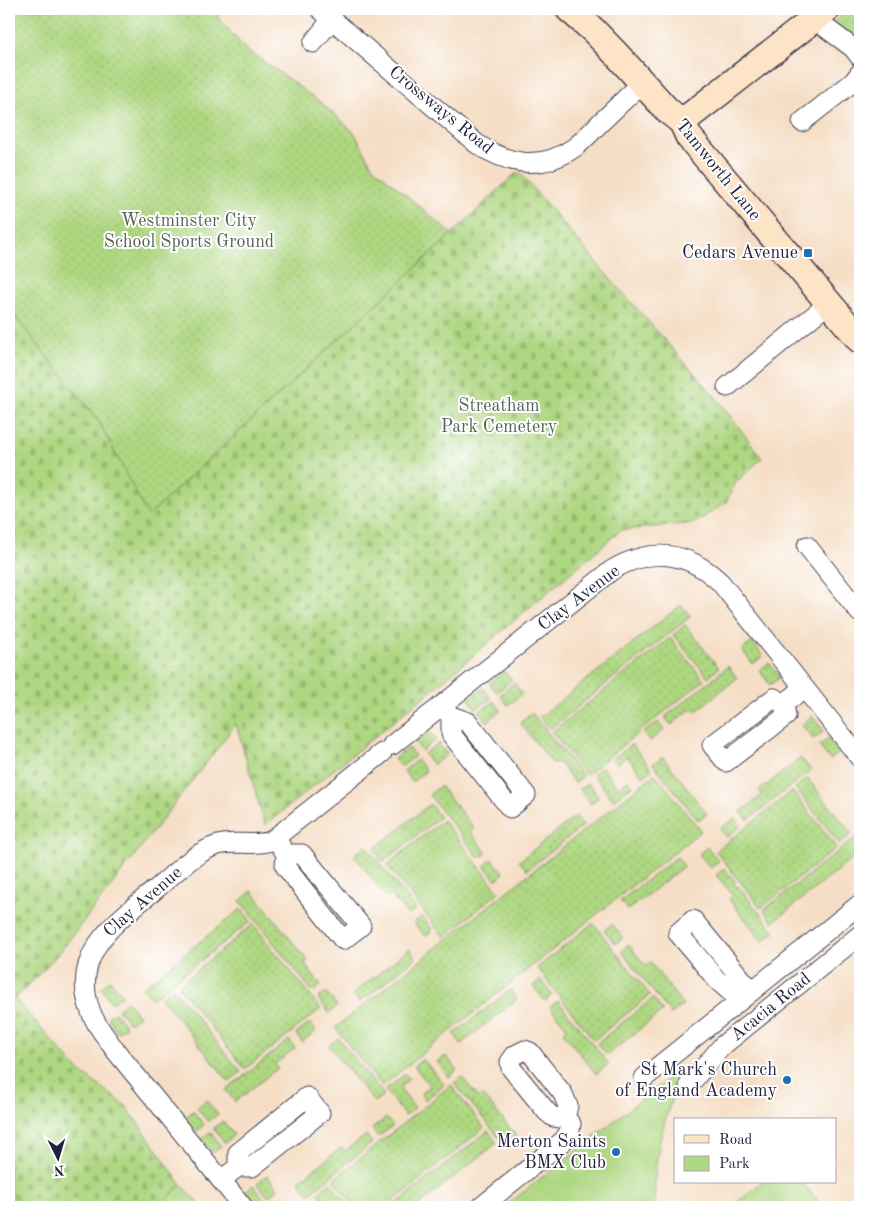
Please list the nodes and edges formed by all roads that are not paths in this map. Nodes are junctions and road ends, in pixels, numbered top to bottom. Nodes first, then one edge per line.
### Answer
1 (569, 9) edge
2 (326, 14) edge
3 (820, 14) edge
4 (313, 43) dead end
5 (860, 57) edge
6 (860, 73) edge
7 (642, 83) junction
8 (682, 122) junction
9 (802, 122) dead end
10 (829, 303) junction
11 (860, 340) edge
12 (728, 387) dead end
13 (807, 546) dead end
14 (860, 612) edge
15 (804, 688) junction
16 (784, 704) dead end
17 (860, 758) edge
18 (276, 839) junction
19 (286, 854) junction
20 (860, 904) edge
21 (860, 935) edge
22 (745, 996) junction
23 (757, 1017) junction
24 (644, 1078) dead end
25 (689, 1086) dead end
26 (565, 1119) dead end
27 (245, 1167) dead end
28 (220, 1180) junction
29 (242, 1207) edge
30 (481, 1207) edge

1 - 7 street, Tamworth Lane
2 - 4 street
2 - 7 street, Crossways Road
3 - 5 street
3 - 8 street
6 - 9 street
7 - 8 street, Tamworth Lane
8 - 10 street, Tamworth Lane
10 - 11 street, Tamworth Lane
10 - 12 street
13 - 14 street
15 - 16 street
15 - 17 street, Clay Avenue
15 - 18 street, Clay Avenue
18 - 19 street
18 - 28 street, Clay Avenue
19 - 19 street
20 - 22 street, Acacia Road
21 - 23 street, Acacia Road
22 - 23 street
22 - 24 street, Acacia Road
23 - 25 street, Acacia Road
26 - 30 street
27 - 28 street
28 - 29 street, Clay Avenue

